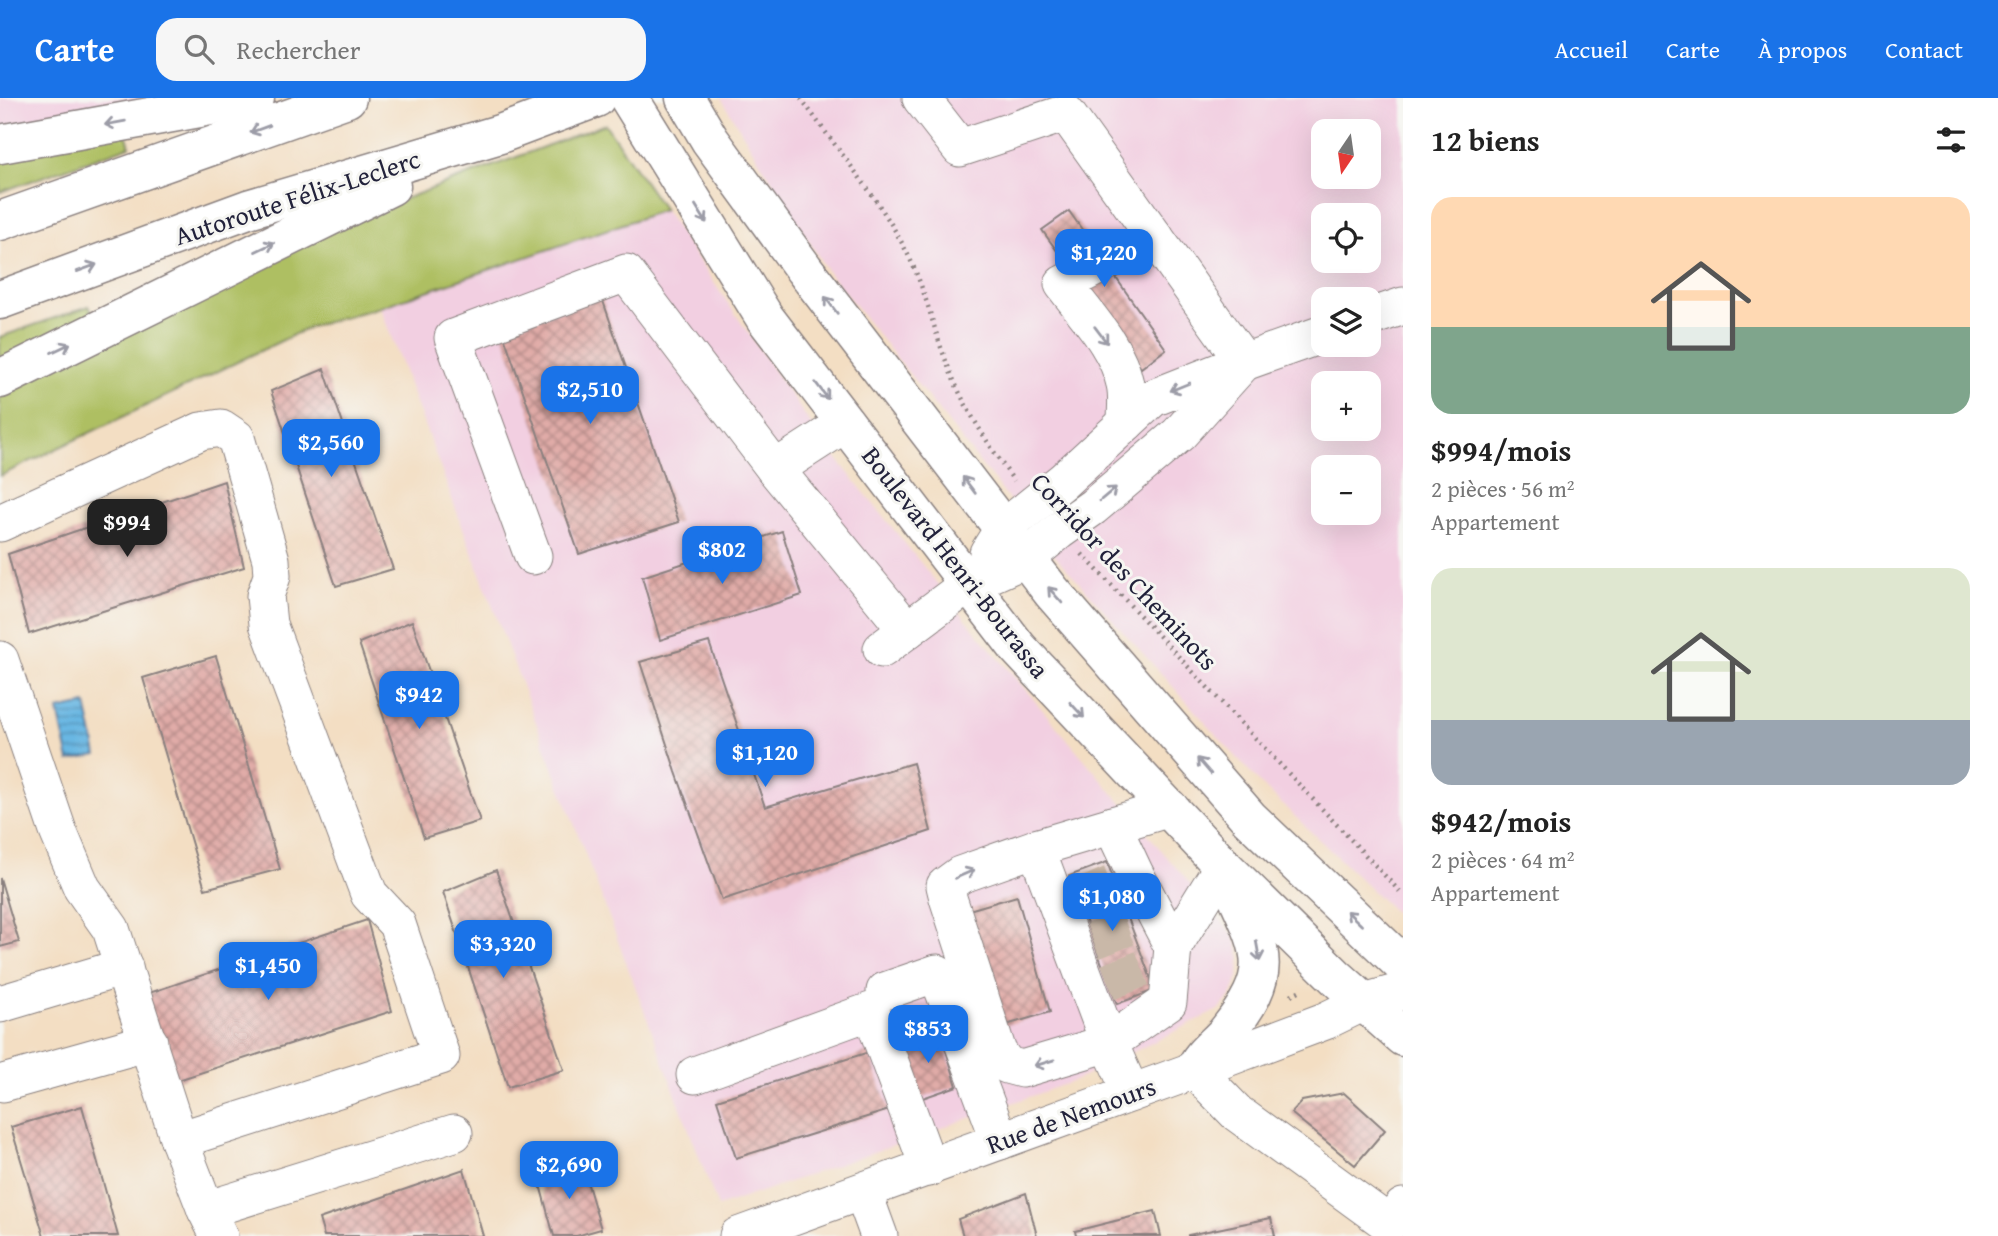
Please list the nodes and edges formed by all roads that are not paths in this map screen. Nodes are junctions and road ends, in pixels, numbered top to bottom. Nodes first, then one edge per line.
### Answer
1 (255, 98) edge
2 (347, 98) edge
3 (596, 98) edge
4 (629, 98) edge
5 (685, 98) edge
6 (921, 98) edge
7 (500, 134) junction
8 (0, 144) edge
9 (0, 221) edge
10 (1155, 237) junction
11 (0, 300) edge
12 (1403, 306) edge
13 (1381, 314) edge
14 (1311, 338) edge
15 (1244, 362) junction
16 (0, 379) edge
17 (846, 423) junction
18 (1126, 423) junction
19 (775, 469) junction
20 (0, 523) edge
21 (1003, 529) junction
22 (533, 556) dead end
23 (1026, 559) junction
24 (969, 584) junction
25 (0, 660) edge
26 (9, 713) edge
27 (1170, 808) junction
28 (1112, 825) junction
29 (1035, 848) junction
30 (1223, 866) junction
31 (1156, 942) junction
32 (1403, 965) edge
33 (124, 967) junction
34 (885, 991) dead end
35 (1403, 991) edge
36 (1364, 1002) junction
37 (0, 1004) edge
38 (1403, 1037) edge
39 (149, 1042) junction
40 (1109, 1043) junction
41 (1195, 1070) junction
42 (695, 1075) dead end
43 (3, 1083) dead end
44 (1131, 1093) junction
45 (454, 1133) dead end
46 (179, 1140) junction
47 (1000, 1141) junction
48 (929, 1168) junction
49 (863, 1192) junction
50 (1403, 1207) edge
51 (213, 1223) edge
52 (738, 1236) edge
53 (879, 1236) edge

1 -> 8 main road
2 -> 9 main road
3 - 7 main road, Autoroute Félix-Leclerc
4 -> 17 main road, Boulevard Henri-Bourassa
21 -> 5 main road
6 - 10 street
11 -> 7 main road, Autoroute Félix-Leclerc
16 -> 7 main road
10 - 15 street
10 -> 18 street
12 - 13 street
14 - 15 street
15 -> 18 street
23 -> 15 street
17 - 19 street
17 - 24 main road, Boulevard Henri-Bourassa
18 - 21 street
19 - 22 street
19 - 24 street
20 - 46 street
21 - 23 main road
21 - 24 street
23 - 24 street
32 -> 23 main road
24 -> 27 main road, Boulevard Henri-Bourassa
25 - 26 street
26 - 33 street
27 - 28 street
27 - 30 main road, Boulevard Henri-Bourassa
28 - 29 street
28 - 31 street
29 - 40 street
40 -> 29 street
30 - 31 street
30 - 36 main road, Boulevard Henri-Bourassa
30 -> 41 main road
31 - 40 street
33 - 37 street
33 - 39 street
34 - 47 street
35 - 36 street, Rue de Nemours
36 - 38 main road, Boulevard Henri-Bourassa
36 - 41 street, Rue de Nemours
39 - 43 street
39 - 46 street
40 - 44 street
41 - 44 street, Rue de Nemours
41 - 50 street
42 - 48 street
44 - 47 street, Rue de Nemours
45 - 51 street
46 - 51 street
47 - 48 street, Rue de Nemours
48 - 49 street, Rue de Nemours
49 - 52 street, Rue de Nemours
49 - 53 street

